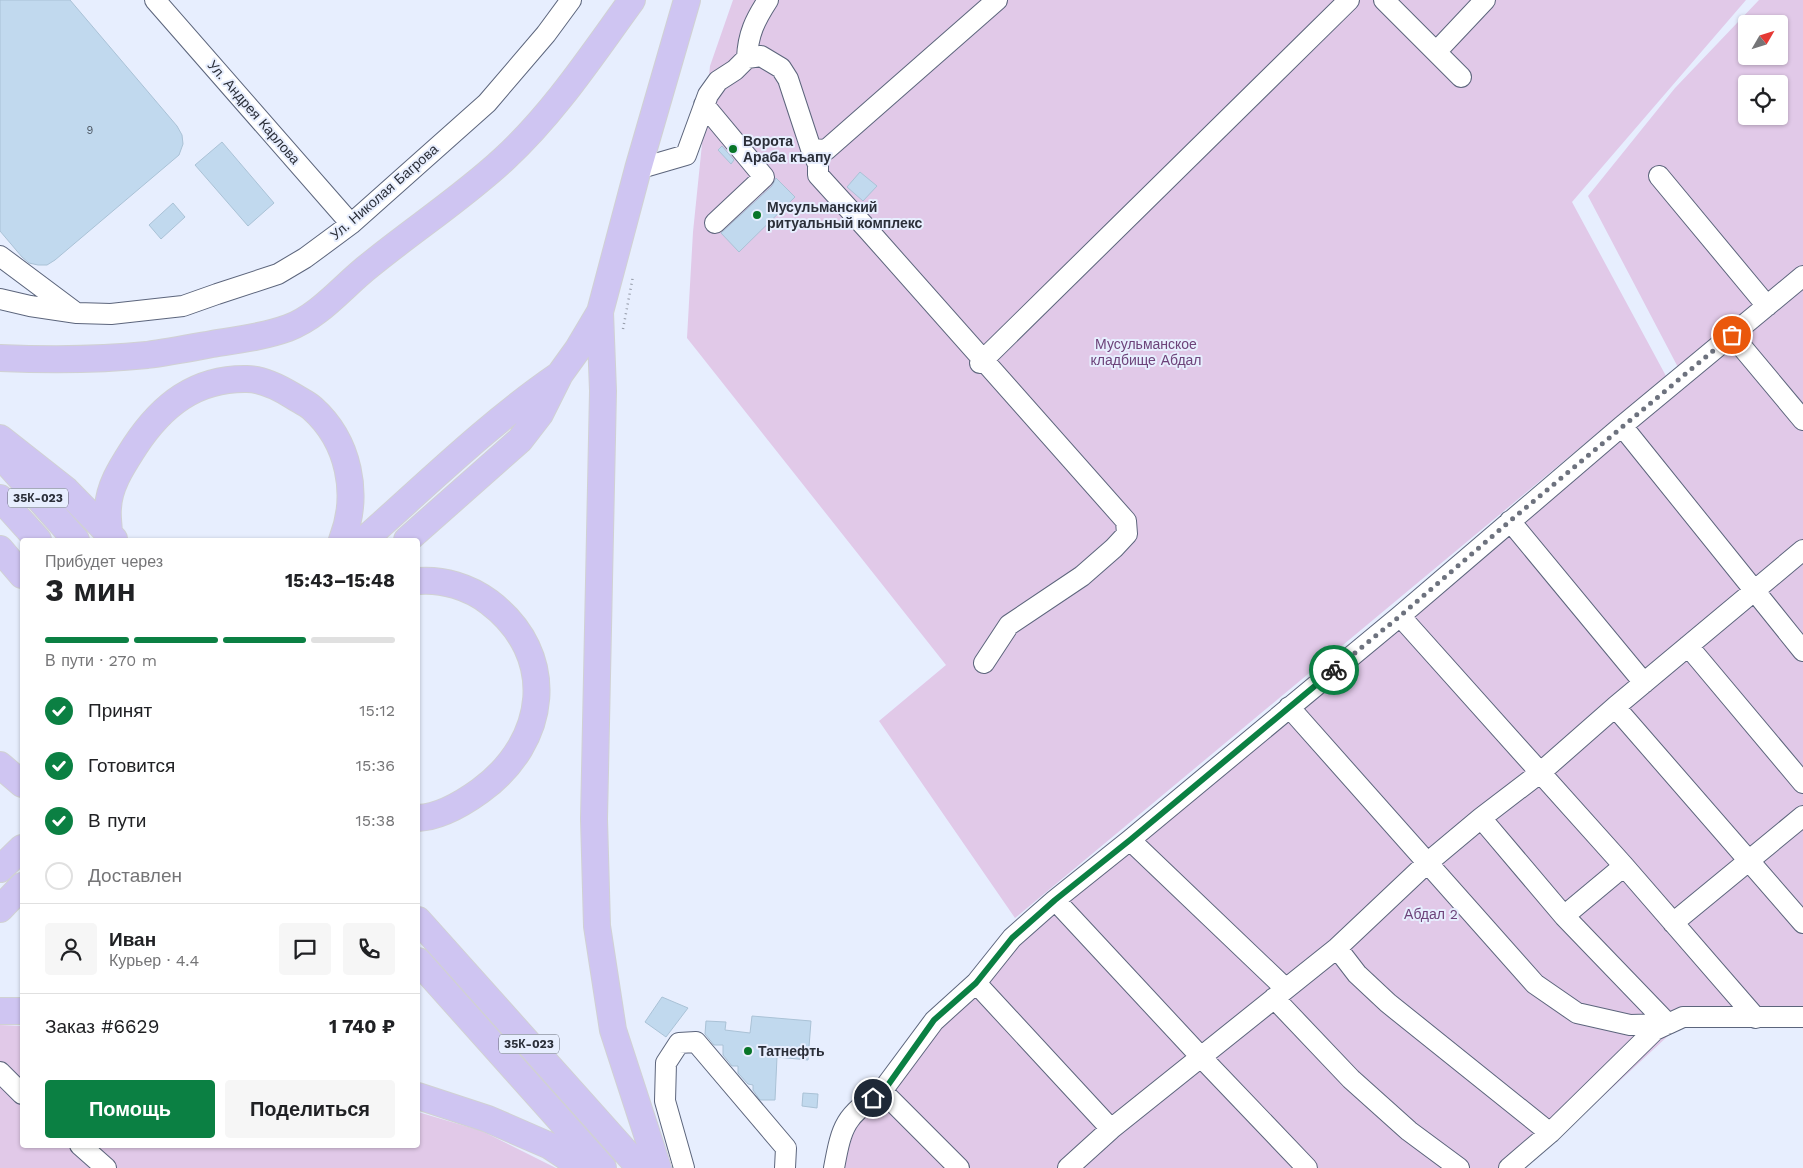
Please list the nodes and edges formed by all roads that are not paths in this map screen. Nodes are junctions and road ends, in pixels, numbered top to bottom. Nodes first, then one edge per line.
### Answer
1 (156, 0) edge
2 (571, 0) edge
3 (632, 0) edge
4 (687, 0) edge
5 (768, 0) edge
6 (997, 0) edge
7 (1348, 0) edge
8 (1384, 0) edge
9 (1485, 0) edge
10 (1436, 52) junction
11 (747, 58) junction
12 (1461, 77) dead end
13 (704, 105) junction
14 (811, 149) junction
15 (638, 169) junction
16 (1659, 176) dead end
17 (715, 223) dead end
18 (351, 224) junction
19 (0, 256) edge
20 (1803, 276) edge
21 (0, 299) edge
22 (1767, 306) junction
23 (600, 312) junction
24 (76, 313) junction
25 (1732, 335) junction
26 (0, 358) edge
27 (982, 361) junction
28 (560, 374) junction
29 (1803, 420) edge
30 (1622, 426) junction
31 (0, 438) edge
32 (0, 455) edge
33 (0, 498) edge
34 (1510, 521) junction
35 (112, 537) edge
36 (36, 538) edge
37 (74, 538) edge
38 (343, 538) edge
39 (366, 538) edge
40 (409, 538) edge
41 (0, 549) edge
42 (1803, 550) edge
43 (20, 573) edge
44 (420, 581) edge
45 (1755, 591) junction
46 (1400, 616) junction
47 (1688, 646) junction
48 (1803, 651) edge
49 (984, 663) dead end
50 (1644, 683) junction
51 (1615, 706) junction
52 (1289, 707) junction
53 (0, 765) edge
54 (1541, 772) junction
55 (20, 782) edge
56 (1803, 783) edge
57 (1803, 816) edge
58 (420, 818) edge
59 (1481, 818) junction
60 (1130, 840) junction
61 (20, 850) edge
62 (1748, 861) junction
63 (1426, 864) junction
64 (1624, 866) junction
65 (0, 869) edge
66 (20, 888) edge
67 (1055, 900) junction
68 (420, 907) edge
69 (0, 909) edge
70 (1564, 916) junction
71 (420, 922) edge
72 (1673, 923) junction
73 (1803, 923) edge
74 (442, 947) junction
75 (1337, 948) junction
76 (420, 964) edge
77 (427, 976) edge
78 (976, 983) junction
79 (1279, 993) junction
80 (0, 1011) edge
81 (20, 1012) edge
82 (1803, 1017) edge
83 (1756, 1018) junction
84 (1668, 1024) junction
85 (1200, 1057) junction
86 (0, 1072) edge
87 (882, 1091) junction
88 (20, 1092) edge
89 (420, 1097) edge
90 (1111, 1128) junction
91 (1550, 1133) junction
92 (83, 1148) edge
93 (106, 1168) edge
94 (583, 1168) edge
95 (603, 1168) edge
96 (640, 1168) edge
97 (658, 1168) edge
98 (684, 1168) edge
99 (785, 1168) edge
100 (834, 1168) edge
101 (959, 1168) edge
102 (1068, 1168) edge
103 (1307, 1168) edge
104 (1459, 1168) edge
105 (1509, 1168) edge

1 - 18 street, Ул. Андрея Карлова
2 - 18 street, Ул. Николая Багрова
3 - 26 main road
4 - 15 main road
5 - 11 street
6 - 14 street
7 - 27 street
8 - 10 street
9 - 10 street
10 - 12 street
11 - 13 street
11 - 14 street
13 - 15 street
13 - 17 street
14 - 27 street
15 - 23 main road
16 - 22 street
18 - 24 street, Ул. Николая Багрова
19 - 24 street
20 - 22 street
21 - 24 street, Ул. Николая Багрова
22 - 25 street
23 - 28 main road
23 - 97 main road
25 - 29 street
25 - 30 street
27 - 49 street
28 - 39 main road
28 - 40 main road
30 - 34 street
30 - 45 street
31 - 35 main road
32 - 37 main road, 35К-023
33 - 36 main road, 35К-023
34 - 46 street
34 - 50 street
35 - 38 main road
41 - 43 main road
42 - 45 street
44 - 58 main road
45 - 47 street
45 - 48 street
46 - 52 street
46 - 54 street
47 - 50 street
47 - 56 street
50 - 51 street
51 - 54 street
51 - 62 street
52 - 60 street
52 - 63 street
53 - 55 main road
54 - 59 street
54 - 64 street
57 - 62 street
59 - 63 street
59 - 70 street
60 - 67 street
60 - 79 street
61 - 65 main road
62 - 72 street
62 - 73 street
63 - 75 street
63 - 84 street
64 - 70 street
64 - 72 street
66 - 69 main road
67 - 78 street
67 - 85 street
68 - 74 main road
70 - 84 street
71 - 74 main road, 35К-023
72 - 83 street
74 - 96 main road, 35К-023
75 - 79 street
75 - 91 street
76 - 77 main road, 35К-023
77 - 95 main road, 35К-023
78 - 87 street
78 - 90 street
79 - 85 street
79 - 104 street
80 - 81 main road
82 - 83 street
83 - 84 street
84 - 91 street
85 - 90 street
85 - 103 street
86 - 88 street
87 - 100 street
87 - 101 street
89 - 94 main road
90 - 102 street
91 - 105 street
92 - 93 street
98 - 99 street

